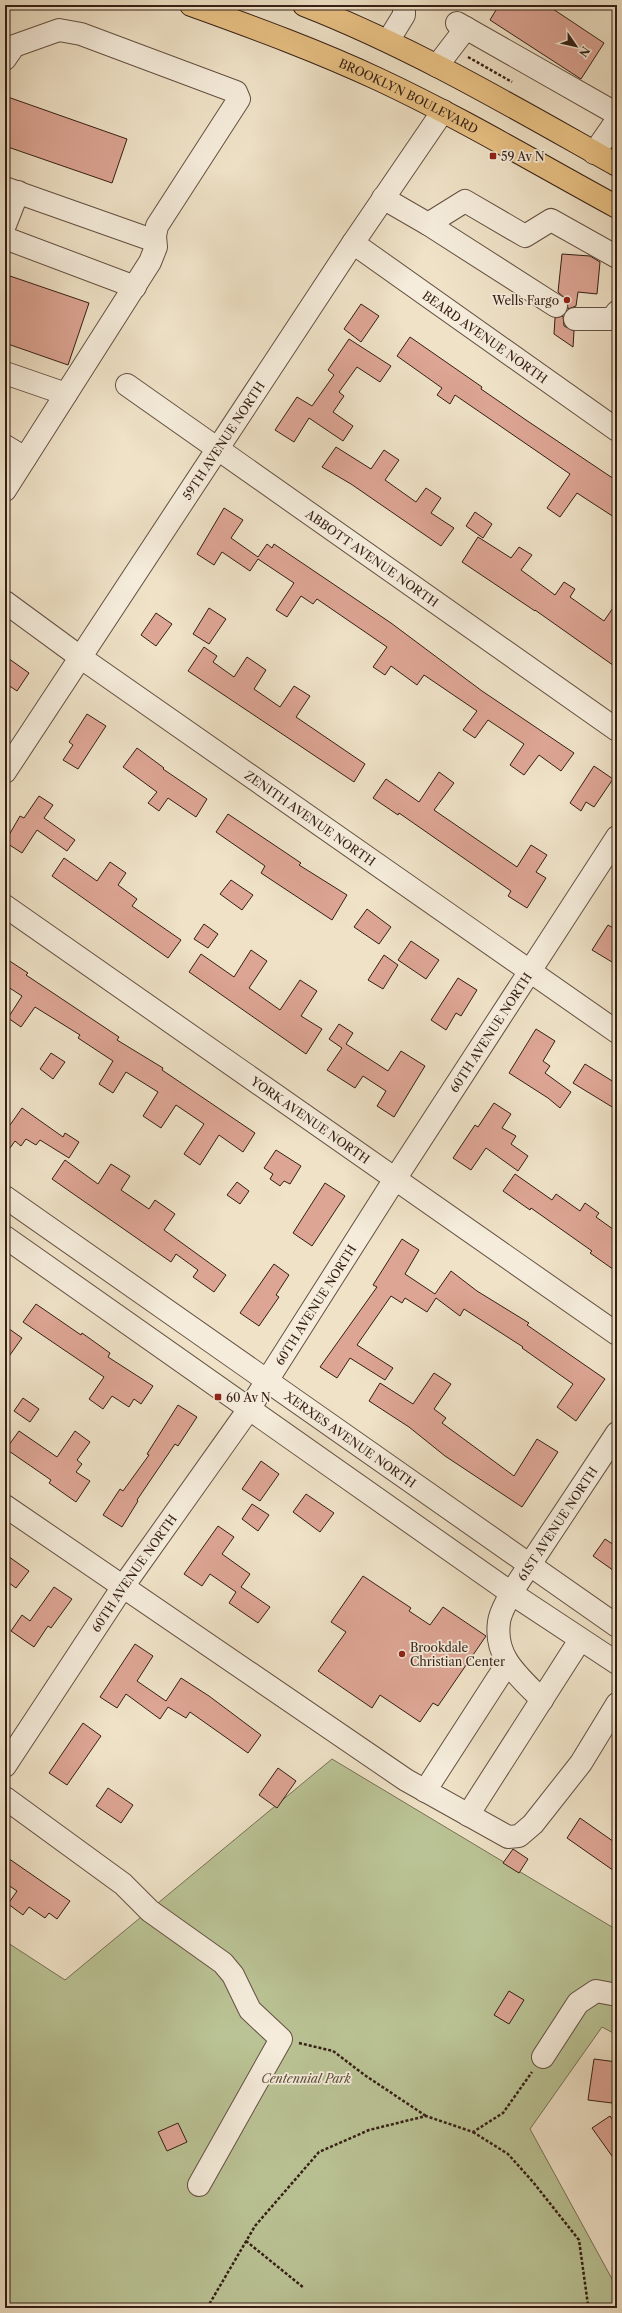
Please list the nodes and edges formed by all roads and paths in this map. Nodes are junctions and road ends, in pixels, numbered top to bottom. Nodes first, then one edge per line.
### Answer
1 (191, 5) edge
2 (304, 5) edge
3 (404, 5) edge
4 (388, 41) junction
5 (5, 59) edge
6 (437, 66) junction
7 (443, 111) junction
8 (617, 114) edge
9 (617, 120) edge
10 (594, 152) junction
11 (617, 165) edge
12 (11, 190) edge
13 (383, 198) junction
14 (617, 207) edge
15 (428, 224) junction
16 (5, 225) edge
17 (5, 238) edge
18 (155, 241) junction
19 (353, 243) junction
20 (617, 257) edge
21 (135, 287) junction
22 (556, 306) dead end
23 (617, 312) edge
24 (575, 319) dead end
25 (5, 373) edge
26 (127, 385) dead end
27 (66, 394) junction
28 (617, 430) edge
29 (5, 446) edge
30 (216, 450) junction
31 (25, 458) junction
32 (5, 490) edge
33 (5, 602) edge
34 (80, 657) junction
35 (617, 730) edge
36 (5, 772) edge
37 (617, 837) edge
38 (5, 906) edge
39 (530, 971) junction
40 (617, 1032) edge
41 (395, 1179) junction
42 (5, 1197) edge
43 (5, 1237) edge
44 (617, 1334) edge
45 (266, 1380) junction
46 (249, 1409) junction
47 (617, 1433) edge
48 (5, 1506) edge
49 (530, 1565) junction
50 (122, 1588) junction
51 (511, 1593) junction
52 (617, 1626) edge
53 (580, 1640) junction
54 (617, 1663) edge
55 (507, 1664) junction
56 (542, 1700) junction
57 (617, 1704) edge
58 (5, 1766) edge
59 (425, 1791) junction
60 (5, 1798) edge
61 (468, 1815) junction
62 (617, 1995) edge
63 (281, 2039) junction
64 (543, 2057) joint
65 (426, 2116) junction
66 (473, 2132) junction
67 (199, 2186) dead end
68 (246, 2241) junction
69 (304, 2288) dead end
70 (588, 2307) edge
71 (207, 2308) edge
72 (583, 2308) edge

1 - 7 main road, BROOKLYN BOULEVARD
2 - 4 main road
3 - 4 street
4 - 6 main road
5 - 18 street
6 - 8 street
6 - 10 main road
7 - 13 street, 59TH AVENUE NORTH
7 - 14 main road, BROOKLYN BOULEVARD
9 - 10 street
10 - 11 main road
12 - 16 street
12 - 18 street
13 - 15 street
13 - 19 street, 59TH AVENUE NORTH
15 - 20 street
15 - 22 street
17 - 21 street
18 - 21 street
19 - 28 street, BEARD AVENUE NORTH
19 - 30 street, 59TH AVENUE NORTH
21 - 27 street
23 - 24 street
25 - 27 street
26 - 30 street, ABBOTT AVENUE NORTH
27 - 31 street
29 - 31 street
30 - 34 street, 59TH AVENUE NORTH
30 - 35 street, ABBOTT AVENUE NORTH
31 - 32 street
33 - 34 street, ZENITH AVENUE NORTH
34 - 36 street, 59TH AVENUE NORTH
34 - 39 street, ZENITH AVENUE NORTH
37 - 39 street, 60TH AVENUE NORTH
38 - 41 street, YORK AVENUE NORTH
39 - 40 street, ZENITH AVENUE NORTH
39 - 41 street, 60TH AVENUE NORTH
41 - 44 street, YORK AVENUE NORTH
41 - 45 street, 60TH AVENUE NORTH
42 - 45 street, XERXES AVENUE NORTH
43 - 46 street
45 - 46 street, 60TH AVENUE NORTH
45 - 49 street, XERXES AVENUE NORTH
46 - 50 street, 60TH AVENUE NORTH
46 - 51 street
47 - 49 street, 61ST AVENUE NORTH
48 - 50 street
49 - 51 street, 61ST AVENUE NORTH
49 - 52 street, XERXES AVENUE NORTH
50 - 58 street, 60TH AVENUE NORTH
50 - 59 street
51 - 53 street
51 - 55 street, 61ST AVENUE NORTH
53 - 54 street
53 - 56 street
55 - 56 street
55 - 59 street
56 - 61 street
57 - 61 street
59 - 61 street
60 - 63 street
62 - 64 street
63 - 65 path
63 - 67 street
64 - 66 path
65 - 66 path
65 - 68 path
66 - 70 path
68 - 69 path
68 - 71 path
70 - 72 path

